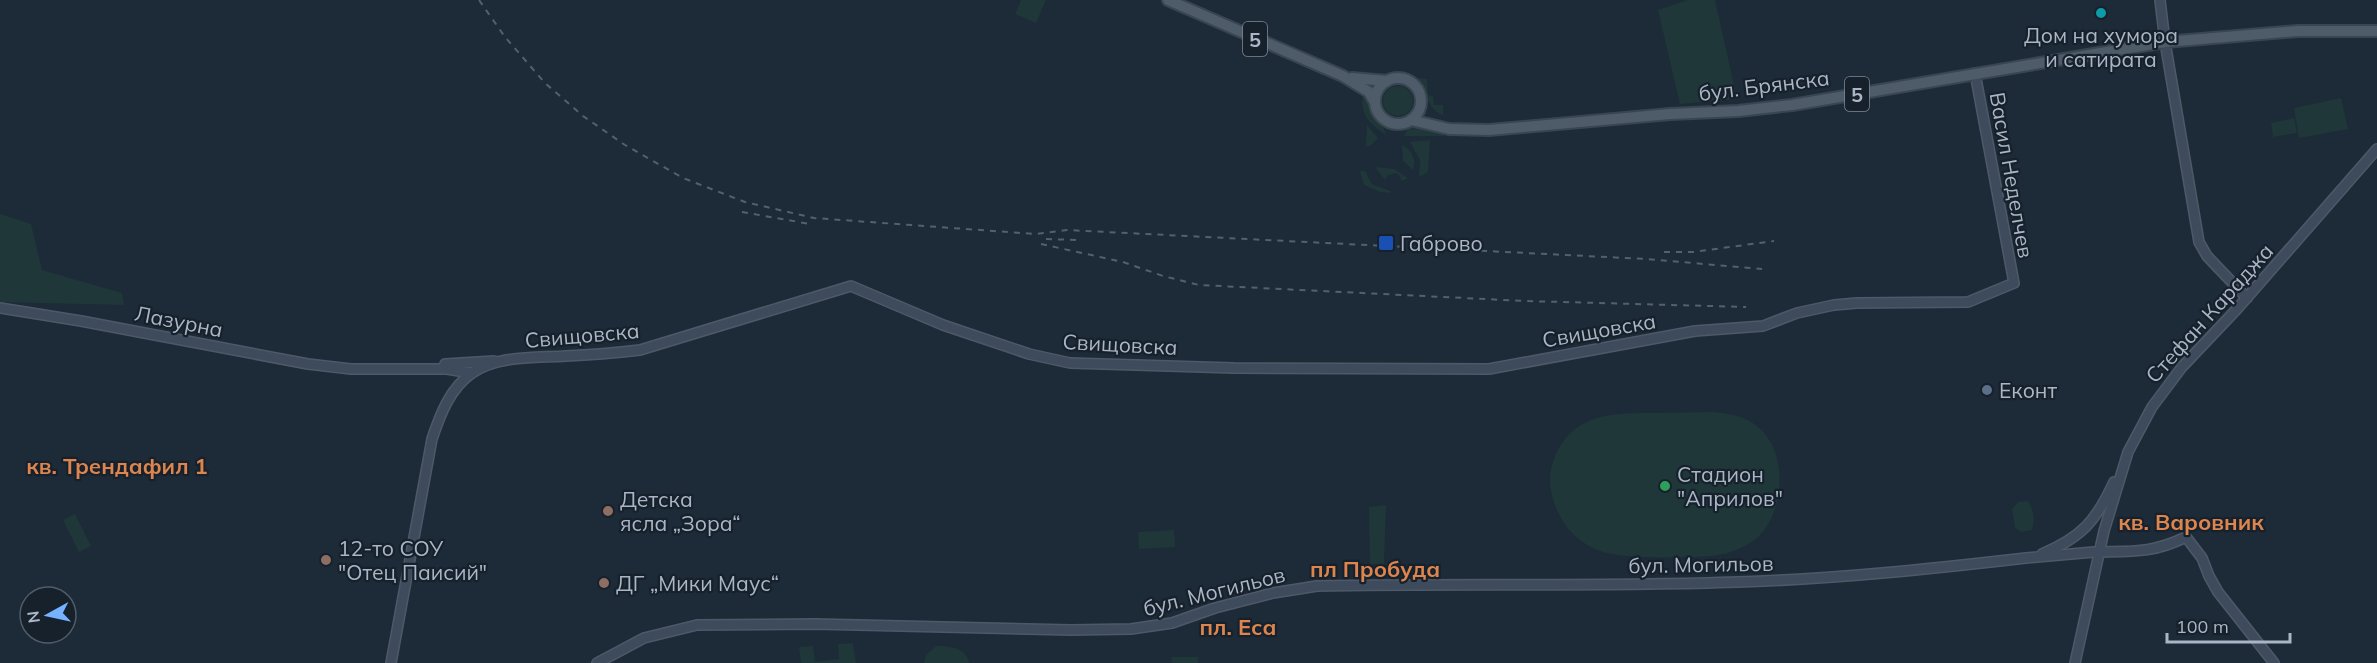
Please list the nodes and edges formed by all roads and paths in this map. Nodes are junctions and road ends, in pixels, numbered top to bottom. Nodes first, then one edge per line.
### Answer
1 (1168, 0) edge
2 (2160, 0) edge
3 (2377, 31) edge
4 (2165, 42) junction
5 (1975, 73) junction
6 (1343, 76) junction
7 (1387, 81) junction
8 (1374, 101) junction
9 (1421, 102) junction
10 (1412, 120) junction
11 (1440, 126) junction
12 (2377, 149) edge
13 (2014, 283) joint
14 (2247, 298) junction
15 (0, 308) edge
16 (508, 360) junction
17 (391, 368) junction
18 (471, 373) junction
19 (2128, 452) junction
20 (2099, 552) junction
21 (2033, 558) junction
22 (391, 663) edge
23 (597, 663) edge
24 (2075, 663) edge
25 (2274, 663) edge

1 - 6 main road, 5
2 - 4 street
3 - 4 main road, бул. Брянска / 5
4 - 5 main road, бул. Брянска / 5
4 - 14 street
5 - 11 main road, бул. Брянска / 5
5 - 13 street, Васил Неделчев
6 - 7 main road, 5
6 - 8 main road, 5
7 - 8 main road
7 - 9 main road, 5
8 - 10 main road, 5
9 - 10 main road
9 - 11 main road, 5
10 - 11 main road, бул. Брянска / 5
12 - 14 street, Стефан Караджа
13 - 16 street, Свищовска
14 - 19 street, Стефан Караджа
15 - 17 street, Лазурна
16 - 17 street
16 - 18 street, Свищовска
17 - 18 street
18 - 22 street, Свищовска
19 - 20 street, Стефан Караджа
19 - 21 street
20 - 21 street, бул. Могильов
20 - 24 street, Стефан Караджа
20 - 25 street, бул. Могильов
21 - 23 street, бул. Могильов

